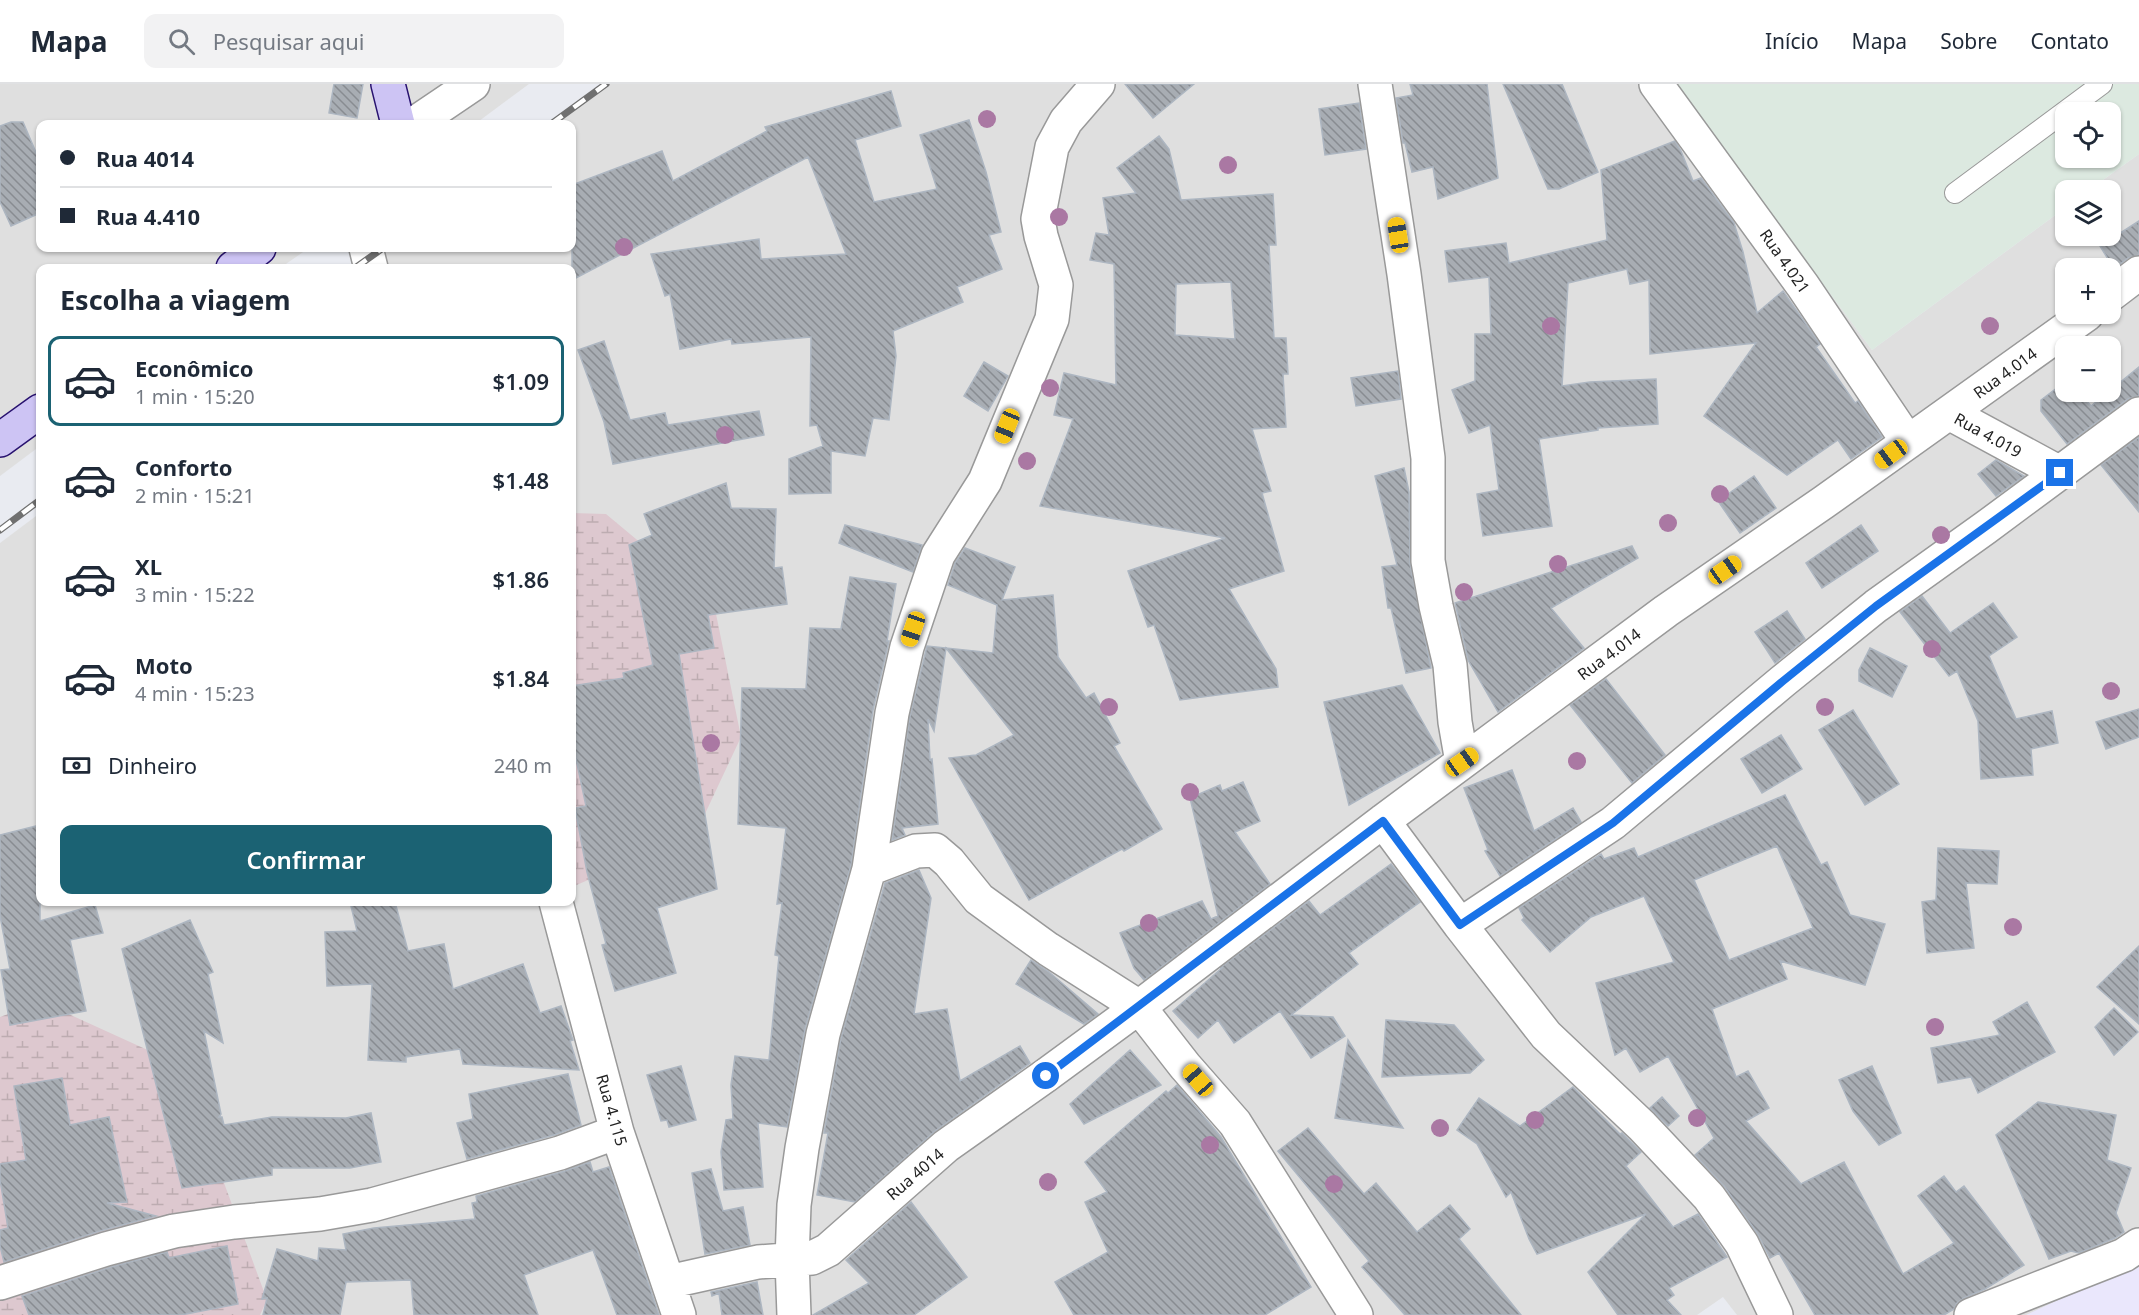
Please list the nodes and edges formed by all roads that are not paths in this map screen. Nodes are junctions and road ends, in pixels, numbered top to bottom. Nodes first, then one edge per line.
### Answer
1 (388, 84) edge
2 (473, 84) edge
3 (1098, 84) edge
4 (1375, 84) edge
5 (1656, 84) edge
6 (2102, 84) edge
7 (397, 120) edge
8 (420, 120) edge
9 (1955, 193) dead end
10 (254, 252) edge
11 (238, 264) edge
12 (2139, 273) edge
13 (2121, 287) edge
14 (2073, 324) edge
15 (1948, 413) junction
16 (36, 414) edge
17 (2139, 414) edge
18 (0, 440) edge
19 (1908, 442) junction
20 (2060, 473) junction
21 (1462, 762) junction
22 (1383, 821) junction
23 (869, 869) junction
24 (557, 906) edge
25 (1460, 925) junction
26 (1139, 1007) junction
27 (617, 1132) junction
28 (2139, 1245) edge
29 (792, 1260) junction
30 (668, 1282) junction
31 (0, 1283) edge
32 (679, 1315) edge
33 (794, 1315) edge
34 (1356, 1315) edge
35 (1776, 1315) edge
36 (1971, 1315) edge

1 - 7 street
2 - 8 street
3 - 23 street
4 - 21 street
5 - 19 street, Rua 4.021
6 - 9 lane
10 - 11 street
12 - 13 street
14 - 15 street, Rua 4.014
15 - 19 street, Rua 4.014
15 - 20 street, Rua 4.019
16 - 18 street
17 - 20 street
19 - 21 street, Rua 4.014
20 - 25 street
21 - 22 street, Rua 4.014
22 - 25 street
22 - 26 street, Rua 4.014
23 - 26 street
23 - 29 street
24 - 27 street, Rua 4.115
25 - 35 street
26 - 29 street, Rua 4014
26 - 34 street
27 - 30 street, Rua 4.115
27 - 31 street
28 - 36 street
29 - 30 street, Rua 4014
29 - 33 street
30 - 32 street, Rua 4.115

